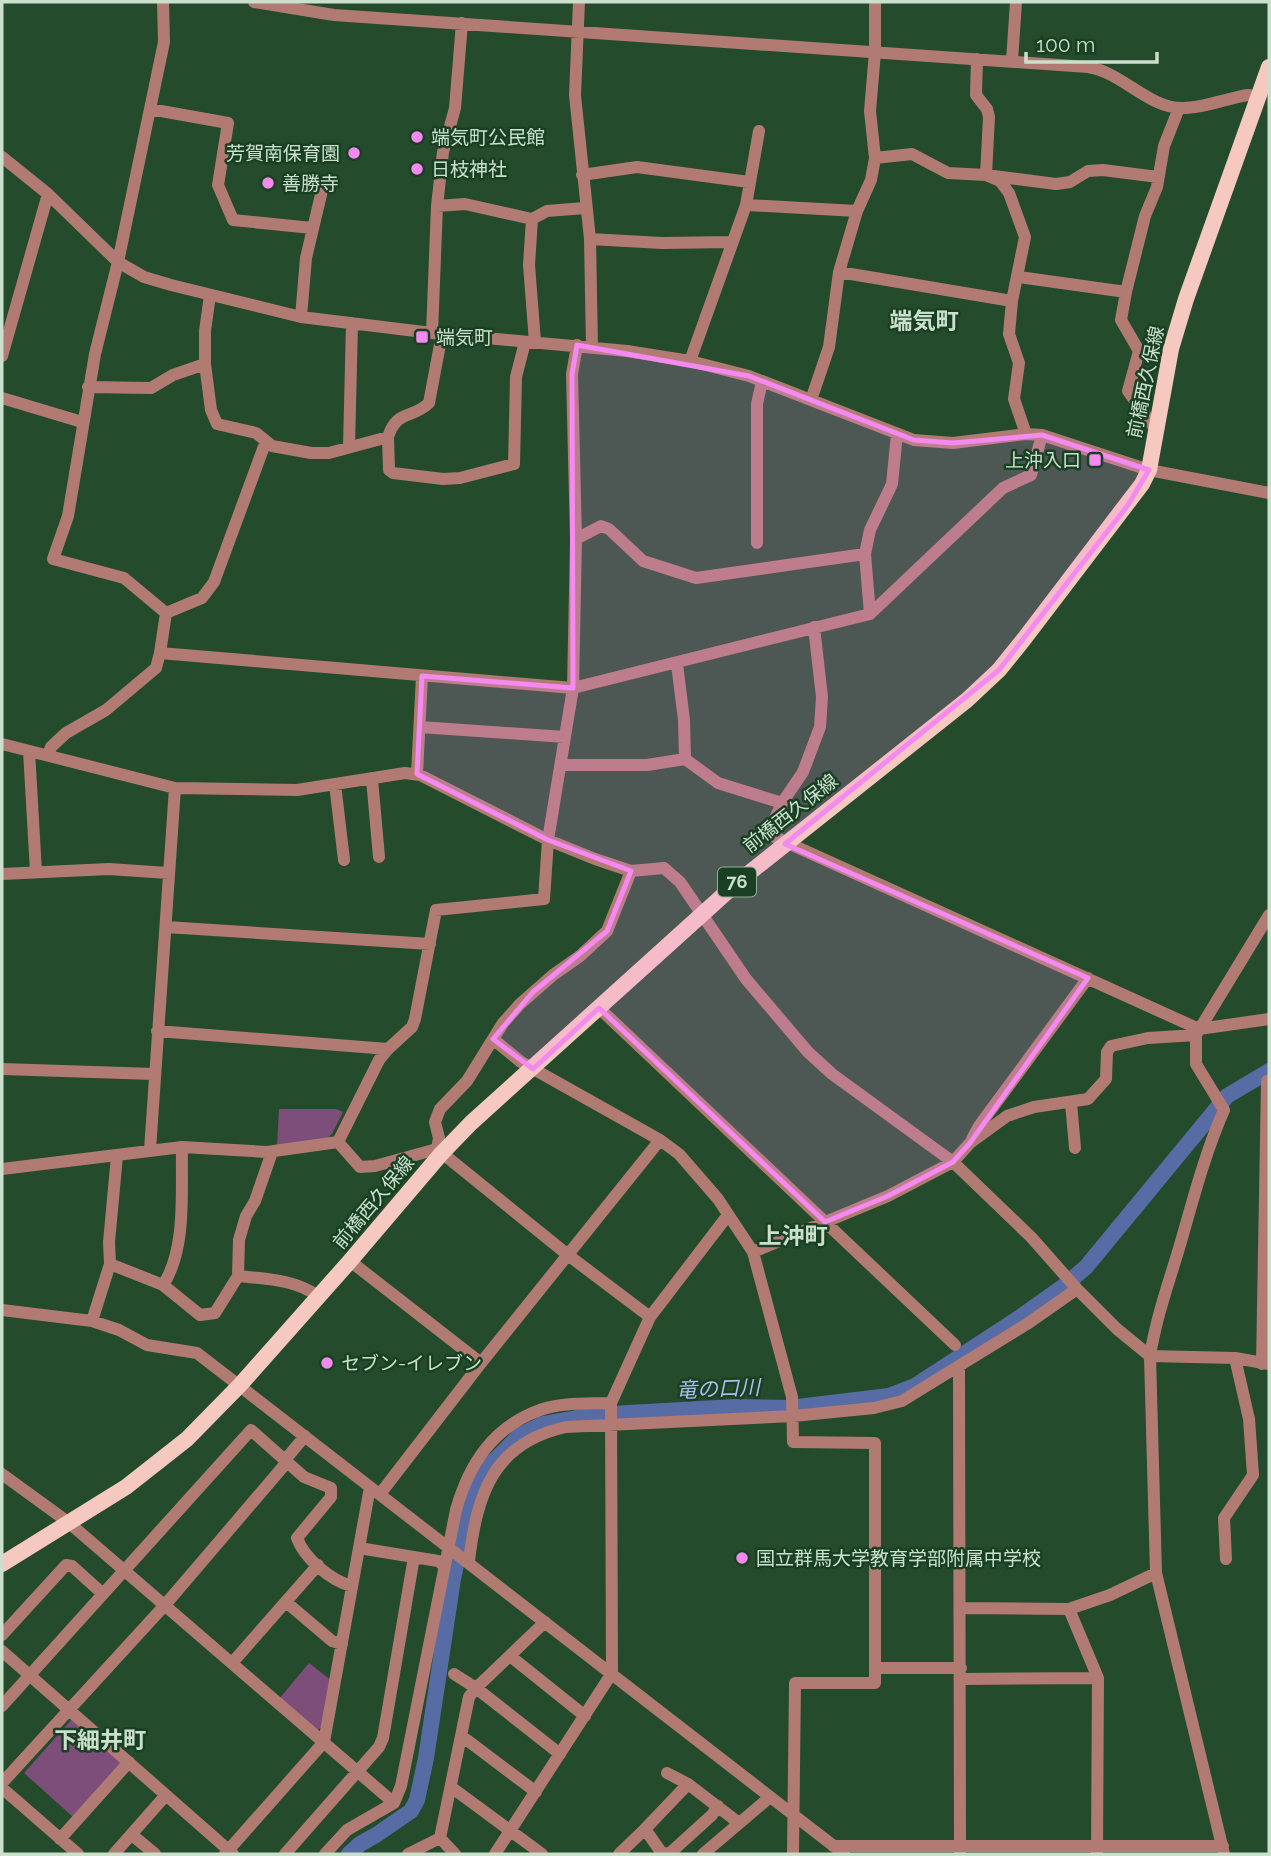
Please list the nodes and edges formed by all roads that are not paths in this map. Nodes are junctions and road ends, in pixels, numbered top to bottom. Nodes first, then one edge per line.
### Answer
1 (163, 2) edge
2 (254, 2) edge
3 (579, 2) edge
4 (875, 2) edge
5 (1016, 2) edge
6 (462, 23) junction
7 (578, 32) junction
8 (875, 52) junction
9 (977, 59) junction
10 (1012, 61) junction
11 (1269, 67) edge
12 (1259, 97) junction
13 (1180, 108) junction
14 (150, 109) junction
15 (759, 131) dead end
16 (2, 157) edge
17 (875, 158) junction
18 (582, 175) junction
19 (986, 175) junction
20 (1158, 177) junction
21 (324, 182) dead end
22 (749, 182) junction
23 (48, 194) junction
24 (746, 205) junction
25 (438, 206) junction
26 (585, 208) junction
27 (857, 211) junction
28 (532, 219) junction
29 (312, 228) junction
30 (590, 239) junction
31 (731, 242) junction
32 (118, 262) junction
33 (839, 272) junction
34 (1019, 277) junction
35 (1126, 292) junction
36 (210, 295) junction
37 (1012, 301) junction
38 (301, 317) junction
39 (352, 323) junction
40 (437, 334) junction
41 (4, 340) edge
42 (530, 342) junction
43 (577, 345) junction
44 (592, 347) junction
45 (2, 356) edge
46 (690, 361) junction
47 (205, 364) junction
48 (762, 381) junction
49 (89, 387) junction
50 (2, 398) edge
51 (811, 400) junction
52 (82, 422) junction
53 (1156, 430) junction
54 (897, 434) junction
55 (1026, 434) junction
56 (1042, 435) junction
57 (388, 437) junction
58 (266, 441) junction
59 (349, 447) junction
60 (1149, 470) junction
61 (1269, 493) edge
62 (576, 538) junction
63 (757, 543) dead end
64 (865, 554) junction
65 (166, 613) junction
66 (870, 614) junction
67 (814, 627) junction
68 (160, 653) junction
69 (677, 664) junction
70 (422, 676) junction
71 (573, 688) junction
72 (420, 727) junction
73 (565, 737) junction
74 (2, 744) edge
75 (29, 751) junction
76 (48, 755) junction
77 (685, 759) junction
78 (561, 765) junction
79 (417, 774) junction
80 (372, 779) junction
81 (335, 784) junction
82 (175, 788) junction
83 (782, 803) junction
84 (548, 840) junction
85 (786, 844) junction
86 (379, 857) dead end
87 (344, 860) dead end
88 (631, 871) junction
89 (36, 872) junction
90 (168, 873) junction
91 (2, 874) edge
92 (701, 915) junction
93 (1269, 915) edge
94 (166, 926) junction
95 (430, 944) junction
96 (1088, 978) junction
97 (599, 1008) junction
98 (1269, 1019) edge
99 (157, 1031) junction
100 (1198, 1032) junction
101 (492, 1039) junction
102 (388, 1049) junction
103 (2, 1069) edge
104 (533, 1069) junction
105 (153, 1074) junction
106 (1267, 1081) dead end
107 (1071, 1103) junction
108 (660, 1140) junction
109 (338, 1142) junction
110 (970, 1143) junction
111 (182, 1147) junction
112 (1074, 1148) dead end
113 (150, 1150) junction
114 (272, 1152) junction
115 (439, 1152) junction
116 (117, 1156) junction
117 (953, 1162) junction
118 (2, 1169) edge
119 (728, 1214) junction
120 (825, 1222) junction
121 (753, 1252) junction
122 (568, 1255) junction
123 (350, 1261) junction
124 (110, 1264) junction
125 (238, 1276) junction
126 (163, 1285) junction
127 (1077, 1289) junction
128 (318, 1296) junction
129 (2, 1310) edge
130 (650, 1317) junction
131 (92, 1321) junction
132 (955, 1345) dead end
133 (1150, 1356) junction
134 (1235, 1358) junction
135 (481, 1363) junction
136 (1266, 1364) edge
137 (959, 1366) junction
138 (240, 1385) junction
139 (611, 1404) junction
140 (793, 1415) junction
141 (611, 1425) junction
142 (305, 1436) junction
143 (286, 1461) junction
144 (2, 1474) edge
145 (375, 1490) junction
146 (68, 1522) junction
147 (449, 1546) junction
148 (359, 1548) junction
149 (414, 1557) junction
150 (1226, 1559) dead end
151 (467, 1560) junction
152 (2, 1564) edge
153 (318, 1565) junction
154 (444, 1566) junction
155 (125, 1570) junction
156 (1156, 1573) junction
157 (352, 1586) junction
158 (103, 1594) junction
159 (286, 1602) junction
160 (165, 1605) junction
161 (961, 1608) junction
162 (1069, 1609) junction
163 (545, 1622) junction
164 (2, 1635) edge
165 (342, 1644) junction
166 (2, 1651) edge
167 (510, 1656) junction
168 (233, 1663) junction
169 (875, 1668) junction
170 (612, 1673) junction
171 (454, 1674) dead end
172 (961, 1674) junction
173 (30, 1675) junction
174 (1098, 1678) junction
175 (476, 1688) junction
176 (2, 1706) edge
177 (69, 1709) junction
178 (585, 1716) junction
179 (461, 1738) junction
180 (324, 1742) junction
181 (560, 1754) junction
182 (129, 1762) junction
183 (358, 1771) junction
184 (667, 1773) dead end
185 (688, 1784) junction
186 (2, 1786) edge
187 (451, 1787) junction
188 (536, 1792) junction
189 (166, 1795) junction
190 (770, 1797) junction
191 (394, 1802) junction
192 (718, 1806) junction
193 (794, 1814) junction
194 (739, 1823) junction
195 (645, 1829) junction
196 (512, 1830) junction
197 (132, 1835) junction
198 (440, 1838) junction
199 (60, 1839) junction
200 (834, 1846) junction
201 (1097, 1849) edge
202 (960, 1850) edge
203 (1224, 1850) edge
204 (793, 1851) edge
205 (229, 1853) edge
206 (78, 1854) edge
207 (114, 1854) edge
208 (155, 1854) edge
209 (285, 1854) edge
210 (325, 1854) edge
211 (408, 1854) edge
212 (455, 1854) edge
213 (495, 1854) edge
214 (541, 1854) edge
215 (620, 1854) edge
216 (668, 1854) edge
217 (703, 1854) edge
218 (778, 1854) edge
219 (844, 1854) edge

1 - 14 street
2 - 6 street
3 - 7 street
4 - 8 street
5 - 10 street
6 - 7 street
6 - 25 street
7 - 8 street
7 - 18 street
8 - 9 street
8 - 17 street
9 - 10 street
9 - 19 street
10 - 13 street
11 - 12 main road, 前橋西久保線 / 76
12 - 13 street
12 - 53 main road, 前橋西久保線 / 76
13 - 20 street
14 - 29 street
14 - 32 street
15 - 22 street
16 - 23 street
17 - 19 street
17 - 27 street
18 - 22 street
18 - 26 street
19 - 20 street
19 - 34 street
20 - 35 street
21 - 29 street
22 - 24 street
23 - 32 street
23 - 41 street
24 - 27 street
24 - 31 street
25 - 28 street
25 - 40 street
26 - 28 street
26 - 30 street
27 - 33 street
28 - 42 street
29 - 38 street
30 - 31 street
30 - 44 street
31 - 46 street
32 - 36 street
32 - 49 street
33 - 37 street
33 - 51 street
34 - 35 street
34 - 37 street
35 - 53 street
36 - 38 street
36 - 47 street
37 - 55 street
38 - 39 street
39 - 40 street
39 - 59 street
40 - 42 street
40 - 57 street
41 - 45 street
42 - 43 street
42 - 57 street
43 - 44 street
43 - 62 street
44 - 46 street
46 - 48 street
47 - 49 street
47 - 58 street
48 - 51 street
48 - 63 street
49 - 52 street
50 - 52 street
51 - 54 street
52 - 65 street
53 - 60 main road, 前橋西久保線 / 76
54 - 55 street
54 - 64 street
55 - 56 street
56 - 60 street
56 - 66 street
57 - 59 street
58 - 59 street
58 - 65 street
60 - 61 street
60 - 85 main road, 前橋西久保線 / 76
62 - 64 street
62 - 71 street
64 - 66 street
65 - 68 street
66 - 67 street
67 - 69 street
67 - 83 street
68 - 70 street
68 - 76 street
69 - 71 street
69 - 77 street
70 - 71 street
70 - 72 street
71 - 73 street
72 - 73 street
72 - 79 street
73 - 78 street
74 - 75 street
75 - 76 street
75 - 89 street
76 - 82 street
77 - 78 street
77 - 83 street
78 - 84 street
79 - 80 street
79 - 84 street
80 - 81 street
80 - 86 street
81 - 82 street
81 - 87 street
82 - 90 street
83 - 85 street
84 - 88 street
84 - 95 street
85 - 92 main road, 前橋西久保線 / 76
85 - 96 street
88 - 92 street
88 - 101 street
89 - 90 street
89 - 91 street
90 - 94 street
92 - 97 main road, 前橋西久保線 / 76
92 - 117 street
93 - 100 street
94 - 95 street
94 - 99 street
95 - 102 street
96 - 100 street
96 - 110 street
97 - 104 main road, 前橋西久保線 / 76
97 - 120 street
98 - 100 street
99 - 102 street
99 - 105 street
100 - 107 street
100 - 133 street
101 - 104 street
101 - 115 street
102 - 109 street
103 - 105 street
104 - 108 street
104 - 115 main road, 前橋西久保線 / 76
105 - 113 street
106 - 136 street
107 - 110 street
107 - 112 street
108 - 119 street
108 - 122 street
109 - 114 street
109 - 115 street
110 - 117 street
111 - 113 street
111 - 114 street
111 - 126 street
113 - 116 street
114 - 125 street
115 - 122 street
115 - 123 main road, 前橋西久保線 / 76
116 - 118 street
116 - 124 street
117 - 120 street
117 - 127 street
119 - 121 street
119 - 130 street
120 - 121 street
120 - 132 street
121 - 140 street
122 - 130 street
122 - 135 street
123 - 128 main road, 前橋西久保線 / 76
123 - 135 street
124 - 126 street
124 - 131 street
125 - 126 street
125 - 128 street
127 - 133 street
127 - 137 street
128 - 138 main road, 前橋西久保線 / 76
129 - 131 street
130 - 139 street
131 - 138 street
133 - 134 street
133 - 156 street
134 - 136 street
134 - 150 street
135 - 145 street
137 - 140 street
137 - 161 street
138 - 142 street
138 - 146 main road, 前橋西久保線 / 76
139 - 141 street
139 - 147 street
140 - 141 street
140 - 169 street
141 - 151 street
141 - 170 street
142 - 143 street
142 - 145 street
143 - 153 street
143 - 155 street
143 - 160 street
144 - 146 street
145 - 147 street
145 - 148 street
146 - 152 main road, 前橋西久保線 / 76
146 - 155 street
147 - 151 street
147 - 154 street
148 - 149 street
148 - 157 street
149 - 154 street
149 - 183 street
151 - 163 street
153 - 157 street
153 - 159 street
154 - 191 street
155 - 158 street
155 - 160 street
156 - 162 street
156 - 203 street
157 - 165 street
158 - 164 street
158 - 173 street
159 - 165 street
159 - 168 street
160 - 168 street
160 - 177 street
161 - 162 street
161 - 172 street
162 - 174 street
163 - 167 street
163 - 170 street
165 - 180 street
166 - 173 street
167 - 175 street
167 - 178 street
168 - 180 street
169 - 172 street
169 - 193 street
170 - 178 street
170 - 190 street
171 - 175 street
172 - 174 street
172 - 202 street
173 - 176 street
173 - 177 street
174 - 201 street
175 - 179 street
175 - 181 street
177 - 182 street
177 - 186 street
178 - 181 street
179 - 187 street
179 - 188 street
180 - 183 street
180 - 205 street
181 - 188 street
182 - 189 street
182 - 199 street
183 - 191 street
183 - 209 street
184 - 185 street
185 - 192 street
185 - 195 street
186 - 199 street
187 - 196 street
187 - 198 street
188 - 196 street
189 - 197 street
189 - 205 street
190 - 193 street
190 - 194 street
191 - 210 street
192 - 194 street
192 - 216 street
193 - 200 street
193 - 204 street
194 - 217 street
195 - 215 street
195 - 216 street
196 - 213 street
196 - 214 street
197 - 207 street
197 - 208 street
198 - 211 street
198 - 212 street
199 - 206 street
200 - 202 street
200 - 219 street
201 - 202 street
201 - 203 street
204 - 218 street

